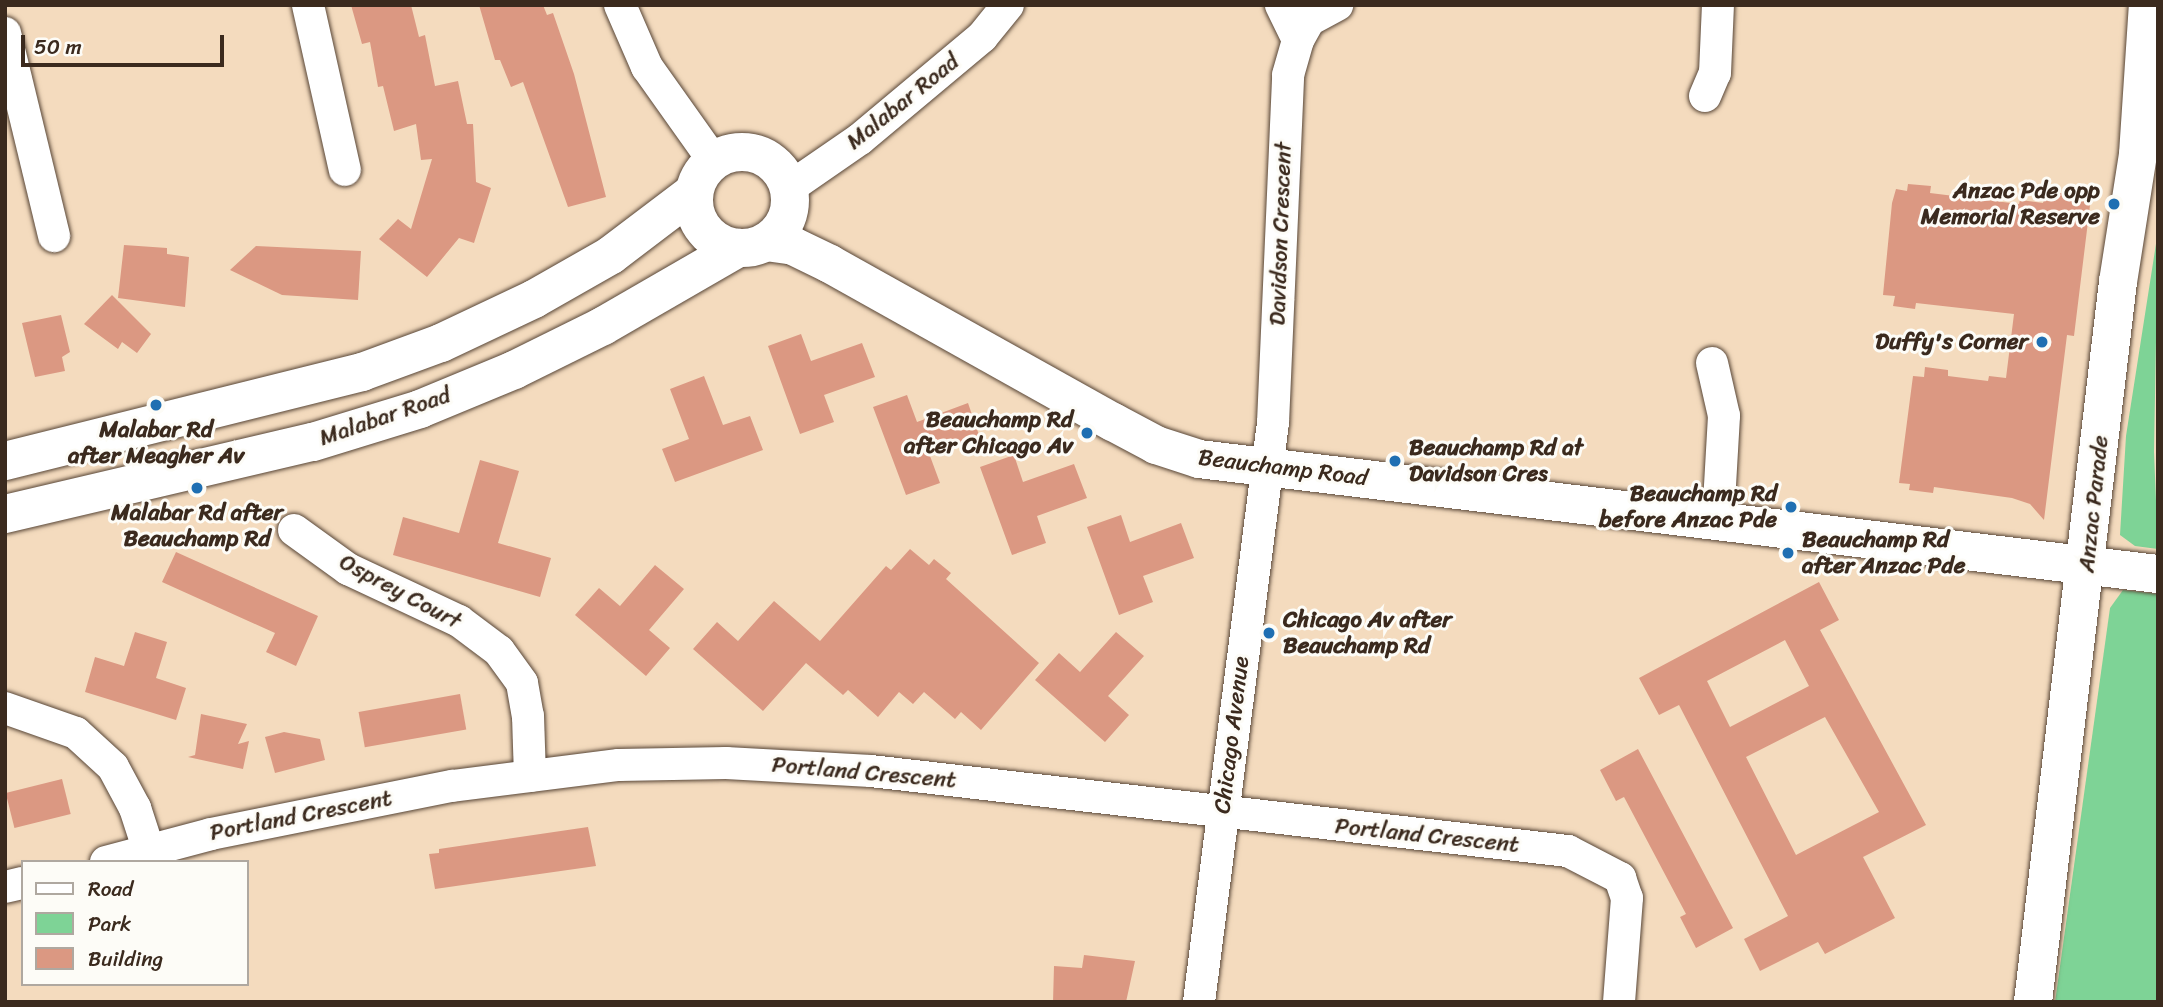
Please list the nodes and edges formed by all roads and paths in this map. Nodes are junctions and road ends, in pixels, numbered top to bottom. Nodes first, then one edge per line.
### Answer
1 (308, 5) edge
2 (620, 5) edge
3 (1008, 5) edge
4 (1281, 5) edge
5 (1337, 5) edge
6 (1718, 5) edge
7 (2148, 5) edge
8 (5, 33) edge
9 (1298, 40) junction
10 (1705, 96) dead end
11 (713, 160) junction
12 (345, 170) dead end
13 (694, 192) junction
14 (790, 196) junction
15 (54, 236) dead end
16 (752, 245) junction
17 (830, 264) junction
18 (1712, 363) dead end
19 (5, 461) edge
20 (1265, 467) junction
21 (5, 514) edge
22 (1718, 520) junction
23 (294, 530) dead end
24 (2088, 566) junction
25 (2158, 574) edge
26 (5, 708) edge
27 (530, 776) junction
28 (1223, 814) junction
29 (149, 851) junction
30 (114, 860) edge
31 (1199, 1002) edge
32 (1619, 1002) edge
33 (2033, 1002) edge

1 - 12 street
2 - 11 street
3 - 14 street, Malabar Road
4 - 9 street
5 - 9 street
6 - 10 street
7 - 24 main road, Anzac Parade
8 - 15 street
9 - 20 street, Davidson Crescent
11 - 13 main road
11 - 14 main road
13 - 16 main road
13 - 19 main road
14 - 16 main road
14 - 17 main road, Beauchamp Road
16 - 17 main road, Beauchamp Road
16 - 21 main road, Malabar Road
17 - 20 main road, Beauchamp Road
18 - 22 street
20 - 22 main road, Beauchamp Road
20 - 28 street, Chicago Avenue
22 - 24 main road, Beauchamp Road
23 - 27 street, Osprey Court
24 - 25 main road, Beauchamp Road
24 - 33 main road, Anzac Parade
26 - 29 street
27 - 28 street, Portland Crescent
27 - 29 street, Portland Crescent
28 - 31 street, Chicago Avenue
28 - 32 street, Portland Crescent
29 - 30 street, Portland Crescent

